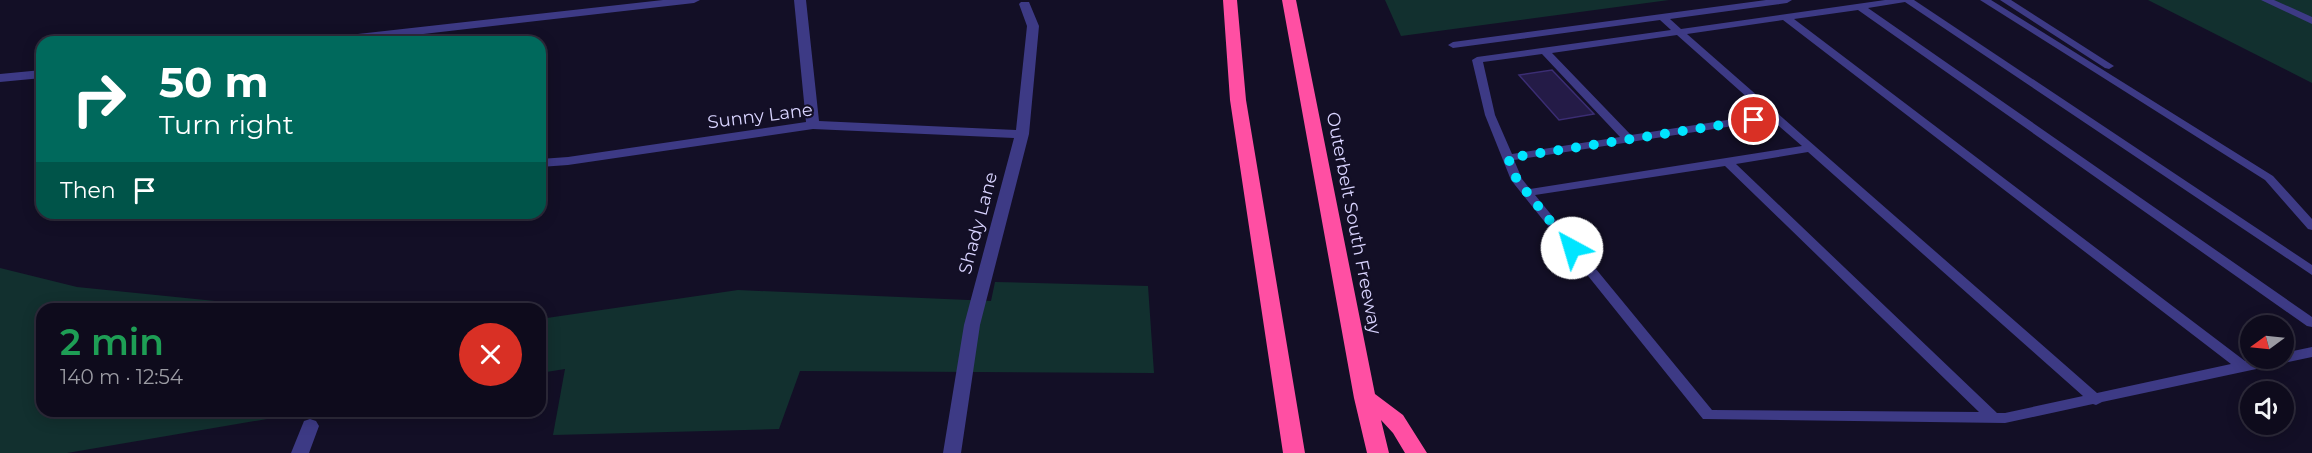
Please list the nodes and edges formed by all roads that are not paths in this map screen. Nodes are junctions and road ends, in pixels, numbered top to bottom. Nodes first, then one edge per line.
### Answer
1 (694, 0) edge
2 (800, 0) edge
3 (1230, 0) edge
4 (1289, 0) edge
5 (1787, 0) edge
6 (1902, 0) edge
7 (1908, 0) edge
8 (1985, 0) edge
9 (2005, 0) edge
10 (2266, 0) edge
11 (1025, 4) dead end
12 (1860, 7) junction
13 (1662, 17) junction
14 (1785, 17) junction
15 (2312, 21) edge
16 (1678, 32) junction
17 (375, 36) edge
18 (1453, 45) dead end
19 (1544, 50) junction
20 (2109, 66) dead end
21 (36, 75) edge
22 (0, 78) edge
23 (1775, 116) junction
24 (813, 125) junction
25 (1022, 134) junction
26 (1628, 139) junction
27 (1811, 148) junction
28 (1508, 158) junction
29 (1728, 162) junction
30 (546, 163) edge
31 (1527, 193) junction
32 (2312, 226) edge
33 (2312, 271) edge
34 (2312, 323) edge
35 (2312, 352) edge
36 (2294, 356) edge
37 (2240, 364) edge
38 (2240, 368) edge
39 (1365, 398) junction
40 (2096, 400) junction
41 (1994, 418) junction
42 (310, 426) dead end
43 (1289, 446) edge
44 (300, 453) edge
45 (952, 453) edge
46 (1378, 453) edge
47 (1416, 453) edge

1 - 17 street
2 - 24 street
3 - 43 highway
4 - 39 highway, Outerbelt South Freeway
5 - 13 lane
6 - 12 lane
7 - 33 lane
8 - 32 lane
9 - 20 lane
10 - 15 lane
11 - 25 street, Shady Lane
12 - 14 lane
12 - 34 lane
13 - 16 lane
13 - 18 lane
14 - 16 lane
14 - 37 lane
16 - 19 lane
16 - 23 lane
19 - 26 lane
19 - 28 lane
21 - 22 street
23 - 26 lane
23 - 27 lane
24 - 25 street, Sunny Lane
24 - 30 street, Sunny Lane
25 - 45 street, Shady Lane
26 - 28 lane
27 - 29 lane
27 - 40 lane
28 - 31 lane
29 - 31 lane
29 - 41 lane
31 - 41 lane
35 - 36 lane
38 - 40 lane
39 - 46 highway, Outerbelt South Freeway
39 - 47 highway
40 - 41 lane
42 - 44 street

